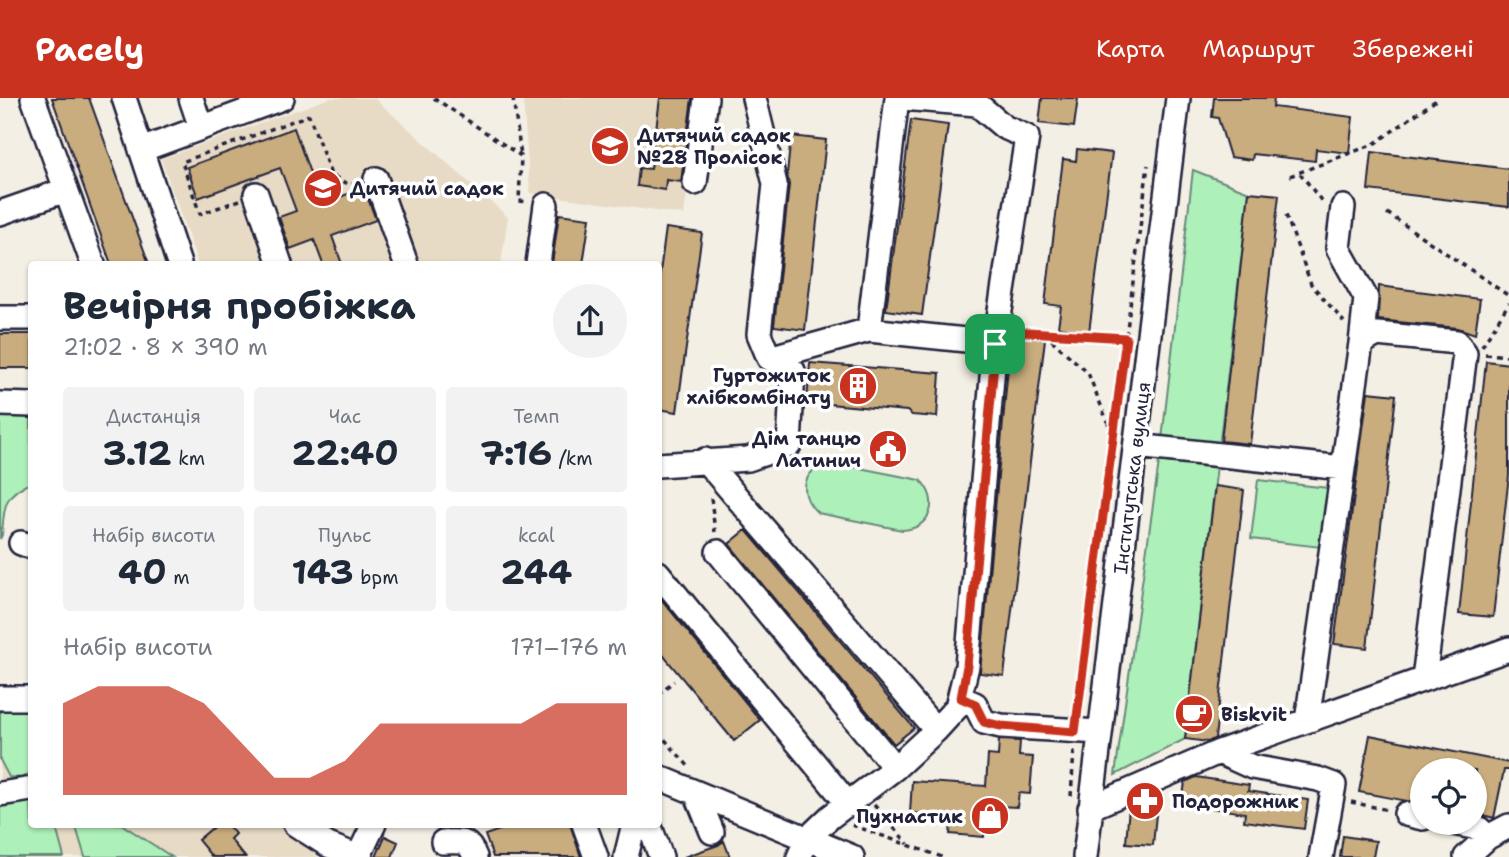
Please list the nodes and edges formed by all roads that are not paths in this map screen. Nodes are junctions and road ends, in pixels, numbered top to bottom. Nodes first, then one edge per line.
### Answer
1 (33, 98) edge
2 (124, 98) edge
3 (191, 98) edge
4 (282, 98) edge
5 (706, 98) edge
6 (754, 98) edge
7 (899, 98) edge
8 (1178, 98) edge
9 (975, 101) edge
10 (201, 128) junction
11 (141, 150) junction
12 (376, 179) road end
13 (695, 183) dead end
14 (66, 190) junction
15 (256, 194) road end
16 (546, 205) road end
17 (1343, 207) dead end
18 (0, 213) edge
19 (92, 261) edge
20 (178, 261) edge
21 (279, 261) edge
22 (405, 261) edge
23 (538, 261) edge
24 (0, 318) edge
25 (28, 318) edge
26 (869, 330) junction
27 (996, 337) junction
28 (1361, 343) junction
29 (769, 358) junction
30 (0, 404) edge
31 (28, 405) edge
32 (1136, 446) junction
33 (705, 460) junction
34 (662, 465) edge
35 (1343, 468) junction
36 (718, 552) road end
37 (662, 578) edge
38 (1509, 649) edge
39 (1424, 679) junction
40 (0, 698) edge
41 (28, 698) edge
42 (961, 698) junction
43 (1307, 721) junction
44 (936, 730) junction
45 (1099, 733) junction
46 (1219, 752) junction
47 (895, 768) junction
48 (662, 779) edge
49 (28, 790) edge
50 (696, 793) junction
51 (0, 794) edge
52 (848, 805) junction
53 (1080, 805) junction
54 (1509, 826) edge
55 (301, 828) edge
56 (372, 828) edge
57 (585, 828) edge
58 (633, 828) edge
59 (650, 828) edge
60 (712, 832) dead end
61 (1488, 837) joint
62 (440, 841) edge
63 (804, 848) edge
64 (475, 857) edge
65 (596, 857) edge
66 (626, 857) edge
67 (661, 857) edge
68 (852, 857) edge
69 (1084, 857) edge
70 (1321, 857) edge
71 (1466, 857) edge

1 - 14 street
2 - 11 street
3 - 10 street
4 - 10 street
5 - 13 street
6 - 29 street
7 - 9 street
7 - 26 street
8 - 32 street, Інститутська вулиця
9 - 27 street
10 - 11 street
11 - 20 street
12 - 22 street
14 - 18 street
14 - 19 street
15 - 21 street
16 - 23 street
17 - 28 street
24 - 25 street
26 - 27 street
26 - 29 street
27 - 42 street
28 - 35 street
28 - 39 street
29 - 33 street
30 - 31 street
32 - 35 street
32 - 45 street, Інститутська вулиця
33 - 34 street
33 - 44 street
35 - 43 street
36 - 47 street
37 - 52 street
38 - 39 street
39 - 43 street
40 - 41 street
42 - 44 street
42 - 45 street
43 - 46 street
44 - 47 street
45 - 53 street, Інститутська вулиця
46 - 53 street
46 - 70 street
47 - 52 street
48 - 50 street
49 - 51 street
50 - 60 street
50 - 63 street
52 - 63 street
53 - 69 street, Інститутська вулиця
54 - 61 street
55 - 56 street
57 - 65 street
58 - 66 street
59 - 67 street
61 - 71 street
62 - 64 street
63 - 68 street

